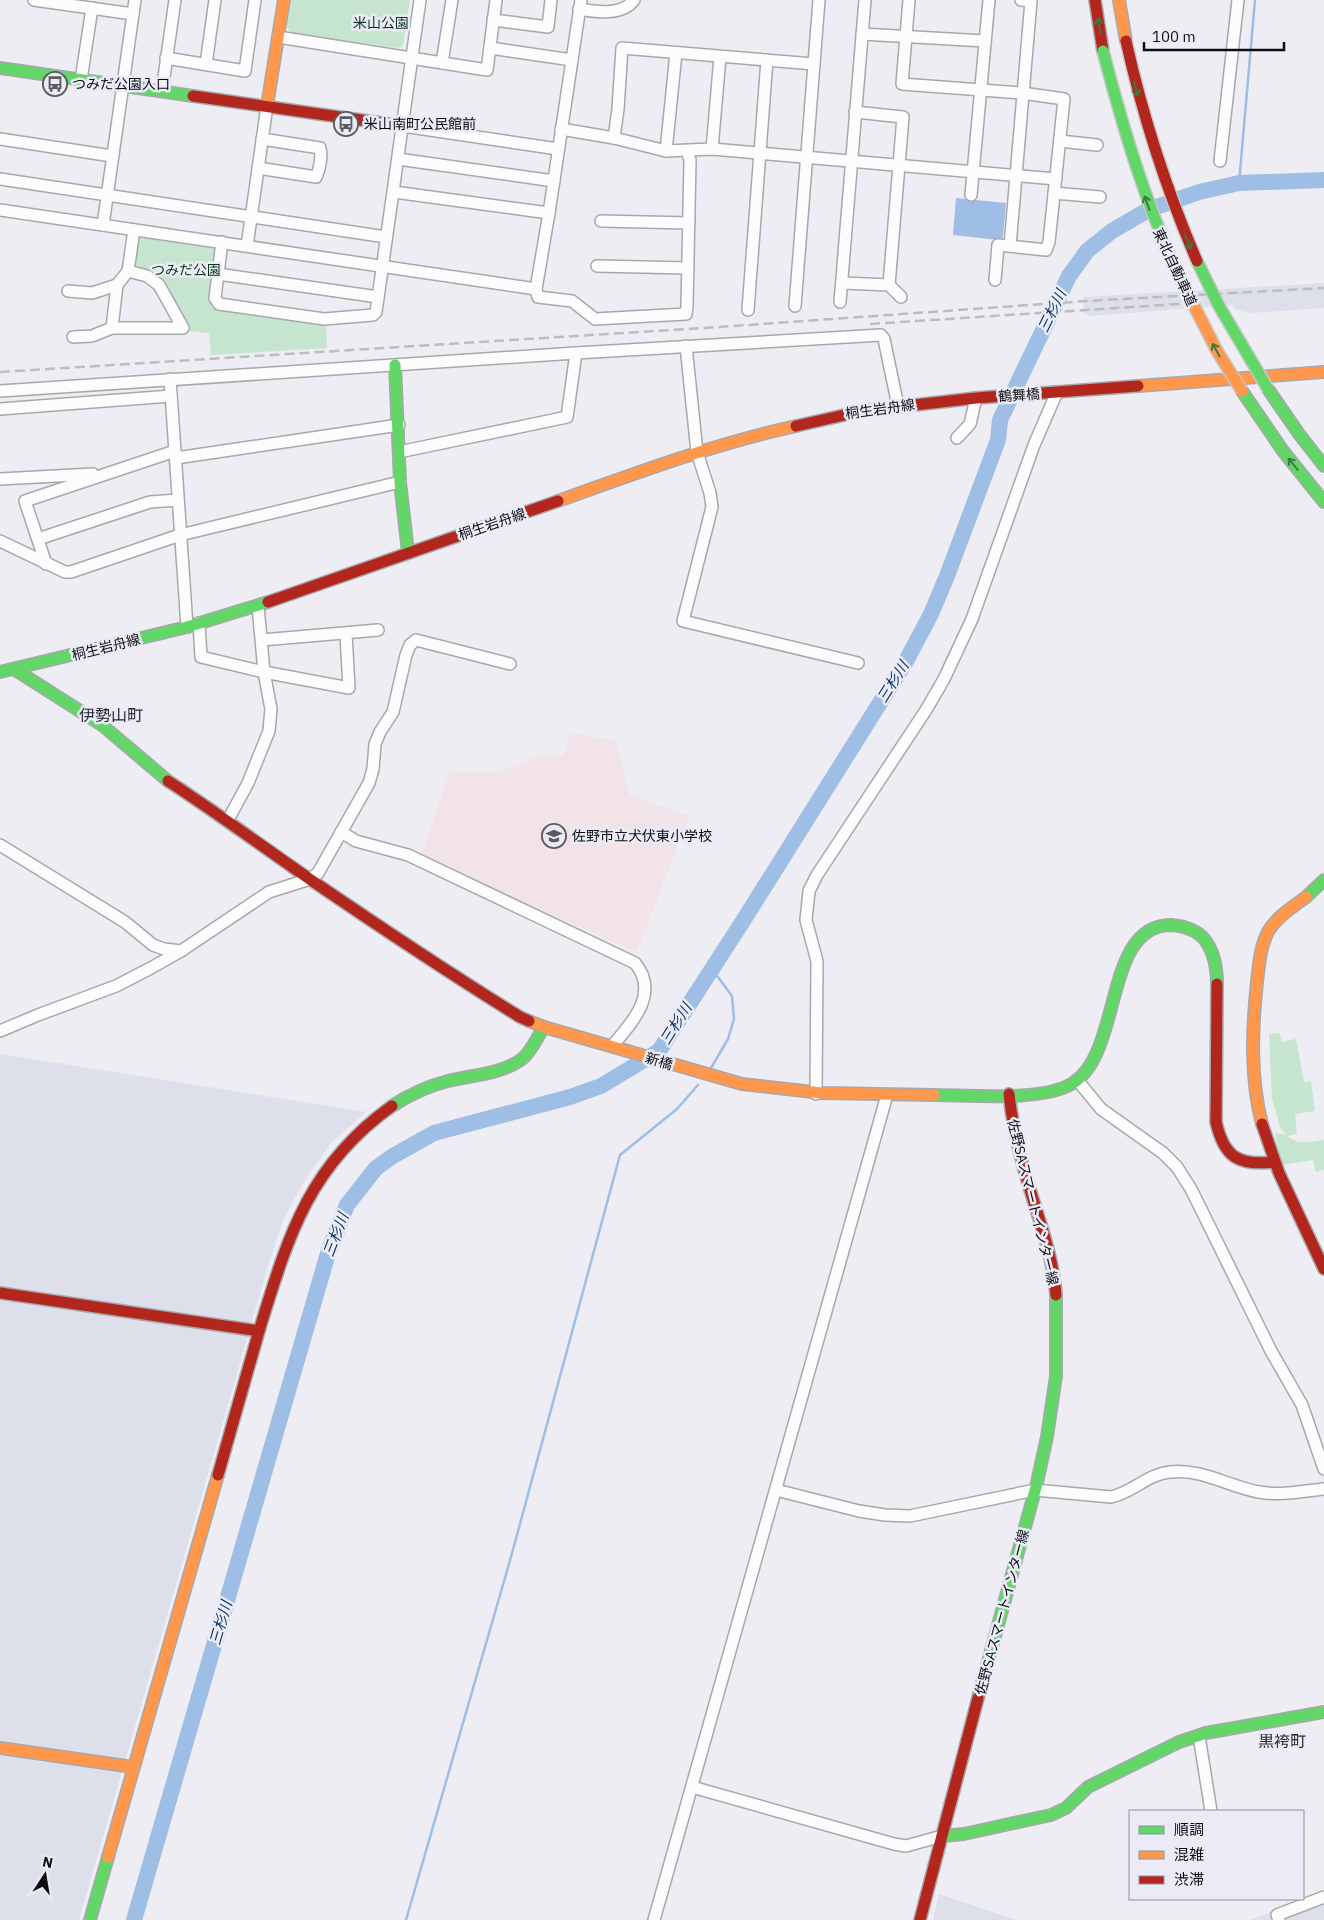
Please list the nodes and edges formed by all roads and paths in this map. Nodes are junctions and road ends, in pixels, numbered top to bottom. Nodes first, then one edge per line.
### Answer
1 (34, 0) edge
2 (135, 0) edge
3 (175, 0) edge
4 (215, 0) edge
5 (255, 0) edge
6 (284, 0) edge
7 (420, 0) edge
8 (452, 0) edge
9 (496, 0) edge
10 (551, 0) edge
11 (634, 0) edge
12 (819, 0) edge
13 (865, 0) edge
14 (910, 0) edge
15 (989, 0) edge
16 (1021, 0) edge
17 (1096, 0) edge
18 (1119, 0) edge
19 (1238, 0) edge
20 (580, 4) edge
21 (92, 8) junction
22 (133, 14) junction
23 (493, 20) junction
24 (862, 34) junction
25 (278, 37) junction
26 (906, 37) junction
27 (985, 41) junction
28 (490, 48) junction
29 (676, 53) junction
30 (720, 57) junction
31 (166, 58) junction
32 (411, 58) junction
33 (572, 60) junction
34 (767, 60) junction
35 (442, 63) junction
36 (206, 64) junction
37 (814, 64) junction
38 (0, 68) edge
39 (81, 80) junction
40 (124, 86) junction
41 (980, 90) junction
42 (162, 91) junction
43 (1022, 93) junction
44 (267, 106) junction
45 (855, 112) junction
46 (403, 126) junction
47 (561, 129) junction
48 (614, 138) junction
49 (0, 139) edge
50 (262, 139) junction
51 (1060, 141) junction
52 (1097, 145) dead end
53 (558, 149) junction
54 (712, 149) junction
55 (666, 151) junction
56 (687, 151) junction
57 (759, 153) junction
58 (112, 156) junction
59 (807, 157) junction
60 (398, 159) junction
61 (852, 161) junction
62 (1220, 162) dead end
63 (899, 165) junction
64 (258, 168) junction
65 (973, 172) junction
66 (1015, 175) junction
67 (0, 179) edge
68 (1056, 179) junction
69 (554, 182) junction
70 (394, 192) junction
71 (1054, 193) junction
72 (107, 194) junction
73 (971, 195) dead end
74 (1100, 198) dead end
75 (0, 210) edge
76 (549, 214) junction
77 (251, 217) junction
78 (601, 221) dead end
79 (689, 223) junction
80 (102, 225) junction
81 (134, 230) junction
82 (386, 237) junction
83 (222, 242) junction
84 (247, 246) junction
85 (1010, 246) junction
86 (382, 266) junction
87 (598, 266) dead end
88 (688, 268) junction
89 (128, 271) junction
90 (218, 274) junction
91 (995, 280) dead end
92 (843, 283) junction
93 (117, 285) junction
94 (889, 286) junction
95 (536, 288) junction
96 (68, 291) dead end
97 (378, 297) junction
98 (901, 298) dead end
99 (840, 302) dead end
100 (795, 306) dead end
101 (748, 310) dead end
102 (112, 328) junction
103 (72, 337) dead end
104 (686, 346) junction
105 (576, 353) junction
106 (394, 365) junction
107 (1324, 372) edge
108 (170, 379) junction
109 (0, 391) edge
110 (1053, 392) junction
111 (171, 396) junction
112 (988, 397) joint
113 (976, 398) junction
114 (898, 406) junction
115 (0, 409) edge
116 (399, 425) junction
117 (957, 438) dead end
118 (399, 452) junction
119 (697, 452) junction
120 (175, 454) junction
121 (1324, 466) edge
122 (108, 473) junction
123 (0, 479) edge
124 (400, 482) junction
125 (178, 500) junction
126 (1324, 502) edge
127 (180, 535) junction
128 (38, 539) junction
129 (0, 542) edge
130 (408, 552) junction
131 (46, 564) junction
132 (258, 606) junction
133 (199, 623) junction
134 (187, 627) junction
135 (378, 630) dead end
136 (346, 634) junction
137 (262, 640) junction
138 (0, 662) edge
139 (858, 663) dead end
140 (510, 664) dead end
141 (14, 669) junction
142 (0, 672) edge
143 (264, 672) junction
144 (228, 820) junction
145 (341, 832) junction
146 (0, 845) edge
147 (310, 879) junction
148 (1324, 880) edge
149 (1324, 888) edge
150 (1306, 896) junction
151 (181, 951) junction
152 (544, 1026) junction
153 (0, 1032) edge
154 (612, 1046) junction
155 (1078, 1081) junction
156 (816, 1094) junction
157 (1009, 1094) junction
158 (887, 1095) junction
159 (1274, 1162) junction
160 (1324, 1269) edge
161 (0, 1293) edge
162 (260, 1332) junction
163 (1324, 1469) edge
164 (1324, 1489) edge
165 (776, 1490) junction
166 (1035, 1490) junction
167 (1324, 1712) edge
168 (1200, 1736) junction
169 (0, 1748) edge
170 (134, 1767) junction
171 (692, 1787) junction
172 (1211, 1810) edge
173 (942, 1836) junction
174 (1324, 1897) edge
175 (90, 1920) edge
176 (654, 1920) edge
177 (920, 1920) edge
178 (1279, 1920) edge

1 - 21 street
2 - 22 street
3 - 31 street
4 - 36 street
5 - 36 street
6 - 25 main road
7 - 32 street
8 - 35 street
9 - 23 street
10 - 23 street
11 - 20 street
12 - 37 street
13 - 24 street
14 - 26 street
15 - 27 street
16 - 43 street
126 -> 17 main road, 東北自動車道, bridge
18 -> 121 main road, 東北自動車道, bridge
19 - 62 street
20 - 33 street
21 - 22 street
21 - 39 street
22 - 40 street
23 - 28 street
24 - 26 street
24 - 45 street
25 - 32 street
25 - 44 main road
26 - 27 street
26 - 41 street
27 - 41 street
28 - 33 street
28 - 35 street
29 - 30 street
29 - 48 street
29 - 55 street
30 - 34 street
30 - 54 street
31 - 36 street
31 - 42 street
32 - 35 street
32 - 46 street
33 - 47 street
34 - 37 street
34 - 57 street
37 - 59 street
38 - 39 main road
39 - 40 main road
40 - 42 main road
40 - 58 street
41 - 43 street
41 - 65 street
42 - 44 main road
43 - 51 street
43 - 66 street
44 - 46 main road
44 - 50 street
45 - 61 street
45 - 63 street
46 - 53 street
46 - 60 street
47 - 48 street
47 - 53 street
48 - 55 street
49 - 58 street
50 - 64 street
50 - 64 street
51 - 52 street
51 - 68 street
53 - 69 street
54 - 56 street
54 - 57 street
55 - 56 street
56 - 79 street
57 - 59 street
57 - 101 street
58 - 72 street
59 - 61 street
59 - 100 street
60 - 69 street
60 - 70 street
61 - 63 street
61 - 92 street
63 - 65 street
63 - 94 street
64 - 77 street
65 - 66 street
65 - 73 street
66 - 68 street
66 - 85 street
67 - 72 street
68 - 71 street
69 - 76 street
70 - 76 street
70 - 82 street
71 - 74 street
71 - 85 street
72 - 77 street
72 - 80 street
75 - 80 street
76 - 95 street
77 - 82 street
77 - 84 street
78 - 79 street
79 - 88 street
80 - 81 street
81 - 83 street
81 - 89 street
82 - 86 street
83 - 84 street
83 - 90 street
84 - 86 street
85 - 91 street
86 - 95 street
86 - 97 street
87 - 88 street
88 - 95 street
89 - 93 street
89 - 102 street
90 - 97 street
90 - 97 street
92 - 94 street
92 - 99 street
93 - 96 street
93 - 102 street
94 - 98 street
102 - 103 street
104 - 105 street
104 - 114 street
104 - 119 street
105 - 106 street
105 - 118 street
106 - 108 street
106 - 116 main road
107 - 110 main road
108 - 109 street
108 - 111 street
110 - 112 main road, 鶴舞橋
110 - 156 street
111 - 115 street
111 - 120 street
112 - 113 main road, 桐生岩舟線
113 - 114 main road, 桐生岩舟線
113 - 117 street
114 - 119 main road, 桐生岩舟線
116 - 118 main road
116 - 120 street
118 - 124 main road
119 - 130 main road, 桐生岩舟線
119 - 139 street
120 - 122 street
120 - 125 street
122 - 123 street
122 - 128 street
124 - 127 street
124 - 130 main road
125 - 127 street
125 - 128 street
127 - 131 street
127 - 134 street
128 - 131 street
129 - 131 street
130 - 132 main road, 桐生岩舟線
132 - 133 main road, 桐生岩舟線
132 - 137 street
133 - 134 main road, 桐生岩舟線
133 - 143 street
134 - 141 main road, 桐生岩舟線
135 - 136 street
136 - 137 street
136 - 143 street
137 - 143 street
138 - 141 street
140 - 145 street
141 - 142 main road, 桐生岩舟線
141 - 144 main road, 新橋
143 - 144 street
144 - 147 main road, 新橋
145 - 147 street
145 - 154 street
146 - 151 street
147 - 151 street
147 - 152 main road, 新橋
148 - 150 main road
149 - 150 main road
150 - 159 main road
151 - 153 street
152 - 154 main road, 新橋
152 - 162 main road
154 - 156 main road, 新橋
155 - 157 main road
155 - 159 main road
155 - 163 street
156 - 158 main road, 新橋
157 - 158 main road, 新橋
157 - 166 main road, 佐野SAスマートインター線
158 - 165 street
159 - 160 main road
161 - 162 main road
162 - 170 main road
164 - 166 street
165 - 166 street
165 - 171 street
166 - 173 main road, 佐野SAスマートインター線
167 - 168 main road
168 - 172 street
168 - 173 main road
169 - 170 main road
170 - 175 main road
171 - 173 street
171 - 176 street
173 - 177 main road, 佐野SAスマートインター線
174 - 178 street

